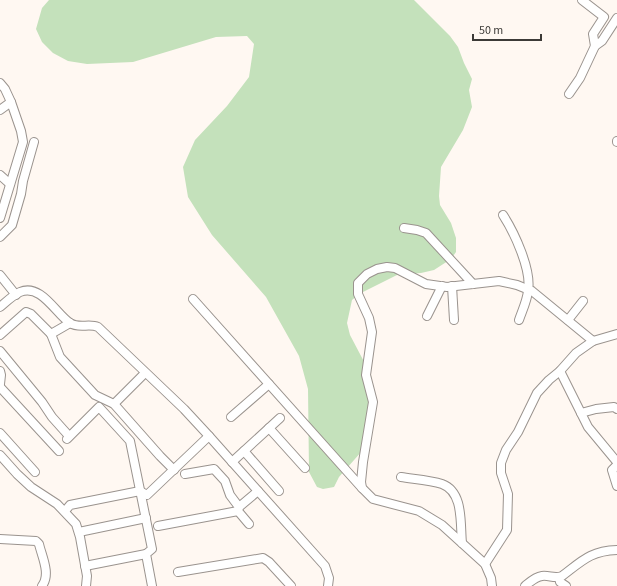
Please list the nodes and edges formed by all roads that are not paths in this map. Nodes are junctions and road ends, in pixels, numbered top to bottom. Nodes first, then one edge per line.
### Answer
1 (582, 0) edge
2 (617, 18) edge
3 (594, 46) junction
4 (0, 83) edge
5 (569, 94) dead end
6 (11, 102) junction
7 (0, 110) edge
8 (34, 142) dead end
9 (0, 175) edge
10 (10, 184) junction
11 (503, 215) dead end
12 (0, 218) edge
13 (404, 228) dead end
14 (0, 237) edge
15 (0, 275) edge
16 (473, 284) junction
17 (442, 286) junction
18 (452, 286) junction
19 (529, 290) junction
20 (16, 295) junction
21 (193, 299) dead end
22 (584, 301) dead end
23 (0, 307) edge
24 (427, 316) dead end
25 (454, 320) dead end
26 (519, 320) dead end
27 (568, 320) junction
28 (70, 323) junction
29 (51, 334) junction
30 (617, 334) edge
31 (0, 335) edge
32 (593, 341) junction
33 (0, 351) edge
34 (0, 371) edge
35 (560, 371) junction
36 (145, 373) junction
37 (0, 384) edge
38 (269, 384) junction
39 (0, 387) edge
40 (114, 404) junction
41 (617, 409) edge
42 (580, 413) junction
43 (230, 417) dead end
44 (280, 418) dead end
45 (269, 428) junction
46 (0, 433) edge
47 (209, 436) junction
48 (59, 451) dead end
49 (244, 452) junction
50 (0, 455) edge
51 (232, 462) junction
52 (617, 462) edge
53 (617, 465) edge
54 (305, 468) dead end
55 (174, 470) junction
56 (35, 472) dead end
57 (185, 474) dead end
58 (401, 477) dead end
59 (617, 486) edge
60 (362, 488) junction
61 (140, 491) junction
62 (258, 491) junction
63 (279, 491) dead end
64 (239, 509) junction
65 (65, 511) junction
66 (146, 518) junction
67 (249, 524) dead end
68 (158, 526) dead end
69 (79, 532) junction
70 (0, 539) edge
71 (462, 543) junction
72 (617, 550) edge
73 (146, 554) junction
74 (485, 564) junction
75 (85, 566) junction
76 (178, 572) dead end
77 (559, 578) junction
78 (42, 586) edge
79 (86, 586) edge
80 (152, 586) edge
81 (291, 586) edge
82 (328, 586) edge
83 (492, 586) edge
84 (525, 586) edge
85 (566, 586) edge

1 - 3 street
2 - 3 street
3 - 5 street
4 - 6 street
6 - 7 street
6 - 10 street
8 - 14 street
9 - 10 street
10 - 12 street
11 - 19 street
13 - 16 street
15 - 20 street
16 - 18 street
16 - 19 street
17 - 18 street
17 - 24 street
17 - 60 street
18 - 25 street
19 - 26 street
19 - 27 street
20 - 23 street
20 - 28 street
21 - 38 street
22 - 27 street
27 - 32 street
28 - 29 street
28 - 36 street
29 - 31 street
29 - 40 street
30 - 32 street
32 - 35 street
33 - 61 street
34 - 37 street
35 - 42 street
35 - 74 street
36 - 40 street
36 - 47 street
38 - 43 street
38 - 60 street
39 - 48 street
40 - 55 street
41 - 42 street
42 - 52 street
44 - 45 street
45 - 49 street
45 - 54 street
46 - 56 street
47 - 51 street
47 - 55 street
49 - 51 street
49 - 63 street
50 - 65 street
51 - 62 street
53 - 59 street
55 - 61 street
57 - 64 street
58 - 71 street
60 - 71 street
61 - 65 street
61 - 66 street
62 - 64 street
62 - 82 street
64 - 67 street
64 - 68 street
65 - 69 street
66 - 69 street
66 - 73 street
69 - 75 street
70 - 78 street
71 - 74 street
72 - 77 street
73 - 75 street
73 - 80 street
74 - 83 street
75 - 79 street
76 - 81 street
77 - 84 street
77 - 85 street

